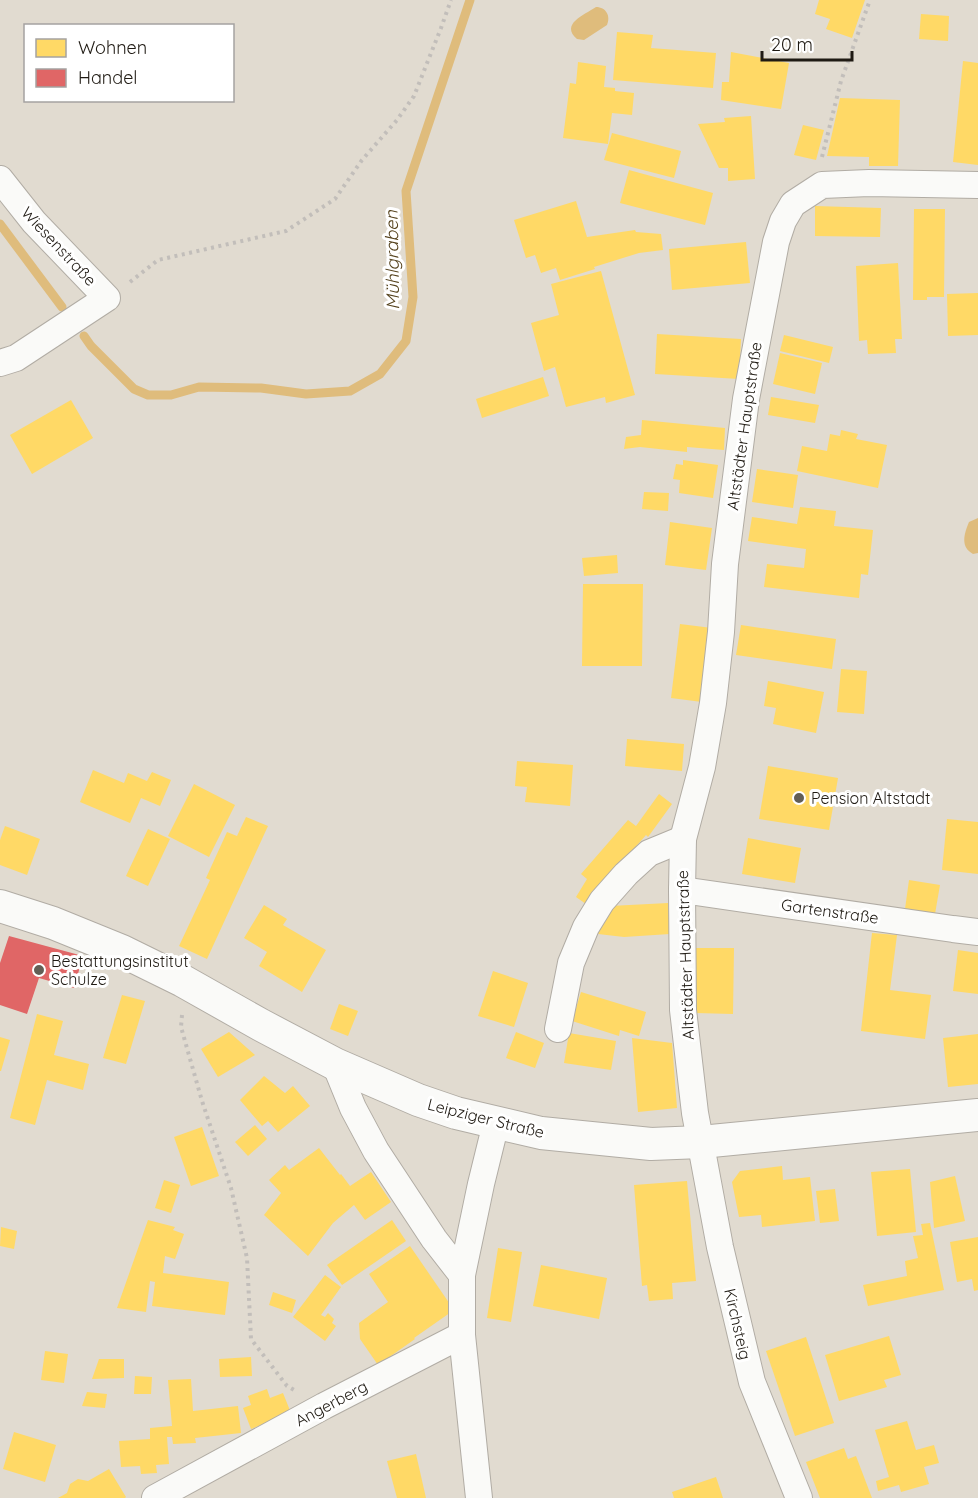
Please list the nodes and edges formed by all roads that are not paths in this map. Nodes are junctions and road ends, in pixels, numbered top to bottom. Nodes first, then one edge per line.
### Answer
1 (0, 179) edge
2 (978, 185) edge
3 (0, 363) edge
4 (683, 839) junction
5 (681, 890) junction
6 (0, 906) edge
7 (978, 932) edge
8 (558, 1029) dead end
9 (335, 1064) junction
10 (978, 1115) edge
11 (496, 1123) junction
12 (701, 1142) junction
13 (462, 1275) junction
14 (462, 1335) junction
15 (155, 1498) edge
16 (479, 1498) edge
17 (798, 1498) edge

1 - 3 street, Wiesenstraße
2 - 4 street, Altstädter Hauptstraße
4 - 5 street, Altstädter Hauptstraße
4 - 8 street
5 - 7 street, Gartenstraße
5 - 12 street, Altstädter Hauptstraße
6 - 9 street, Leipziger Straße
9 - 11 street, Leipziger Straße
9 - 13 street
10 - 12 street, Leipziger Straße
11 - 12 street, Leipziger Straße
11 - 13 street
12 - 17 street, Kirchsteig
13 - 14 street
14 - 15 street, Angerberg
14 - 16 street

